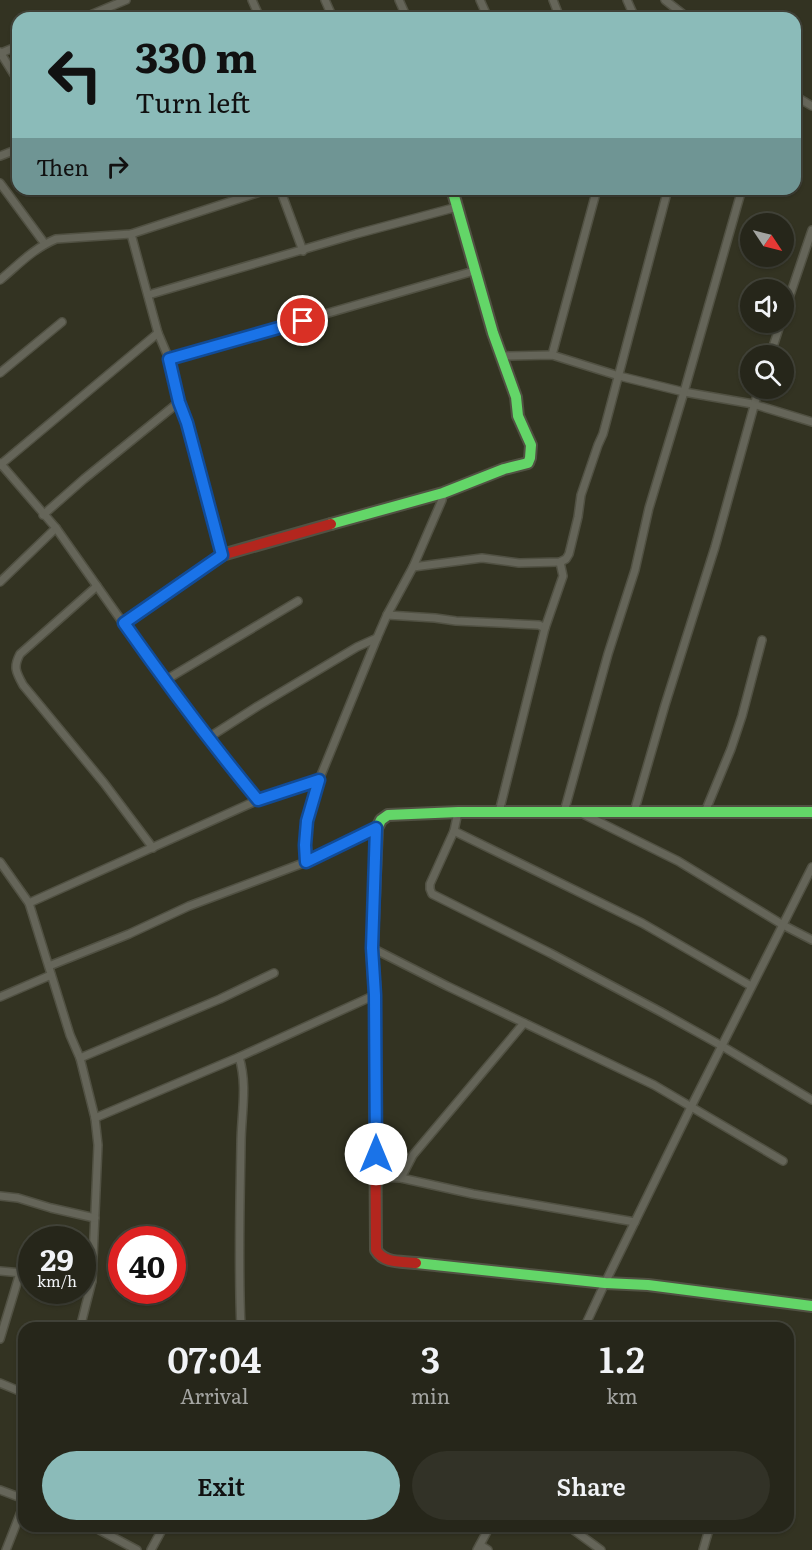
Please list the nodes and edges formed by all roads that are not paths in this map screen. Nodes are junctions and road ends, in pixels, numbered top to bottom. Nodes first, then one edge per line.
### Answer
1 (126, 0) edge
2 (665, 0) edge
3 (97, 12) edge
4 (680, 12) edge
5 (0, 53) edge
6 (12, 72) edge
7 (0, 185) edge
8 (247, 195) edge
9 (282, 195) edge
10 (454, 195) edge
11 (595, 195) edge
12 (667, 195) edge
13 (740, 195) edge
14 (457, 207) junction
15 (812, 230) edge
16 (131, 234) junction
17 (45, 244) junction
18 (303, 251) junction
19 (474, 271) junction
20 (0, 280) edge
21 (794, 283) edge
22 (148, 295) junction
23 (62, 322) dead end
24 (158, 333) junction
25 (552, 355) junction
26 (502, 356) junction
27 (169, 359) junction
28 (0, 373) edge
29 (619, 376) junction
30 (684, 392) junction
31 (755, 399) edge
32 (179, 402) junction
33 (753, 404) junction
34 (812, 422) edge
35 (0, 464) edge
36 (442, 493) junction
37 (43, 515) junction
38 (56, 528) junction
39 (222, 555) junction
40 (560, 562) junction
41 (413, 567) junction
42 (0, 582) edge
43 (97, 586) junction
44 (297, 601) dead end
45 (387, 615) junction
46 (124, 623) junction
47 (545, 628) junction
48 (377, 638) junction
49 (762, 640) dead end
50 (165, 681) junction
51 (208, 738) junction
52 (319, 780) junction
53 (258, 800) junction
54 (458, 812) junction
55 (500, 812) junction
56 (564, 812) junction
57 (580, 812) junction
58 (634, 812) junction
59 (705, 812) junction
60 (812, 812) edge
61 (376, 828) junction
62 (454, 831) junction
63 (153, 848) junction
64 (0, 862) edge
65 (306, 862) junction
66 (812, 867) edge
67 (29, 903) junction
68 (783, 925) junction
69 (812, 940) edge
70 (372, 948) junction
71 (49, 966) junction
72 (274, 973) dead end
73 (51, 975) junction
74 (751, 986) junction
75 (375, 995) junction
76 (0, 997) edge
77 (524, 1023) junction
78 (722, 1046) junction
79 (239, 1057) junction
80 (80, 1058) junction
81 (812, 1100) edge
82 (691, 1107) junction
83 (95, 1118) junction
84 (783, 1161) dead end
85 (376, 1177) junction
86 (401, 1178) junction
87 (0, 1196) edge
88 (95, 1218) junction
89 (635, 1222) junction
90 (95, 1226) edge
91 (0, 1271) edge
92 (18, 1273) edge
93 (18, 1280) edge
94 (605, 1283) junction
95 (86, 1304) edge
96 (812, 1306) edge
97 (82, 1322) edge
98 (241, 1322) edge
99 (587, 1322) edge
100 (0, 1339) edge
101 (0, 1383) edge
102 (18, 1391) edge
103 (0, 1490) edge
104 (18, 1497) edge
105 (18, 1519) edge
106 (103, 1532) edge
107 (161, 1532) edge
108 (487, 1532) edge
109 (578, 1532) edge
110 (708, 1532) edge
111 (479, 1547) edge
112 (6, 1550) edge
113 (137, 1550) edge
114 (152, 1550) edge
115 (488, 1550) edge
116 (601, 1550) edge
117 (703, 1550) edge

1 - 3 street
2 - 4 street
5 - 6 street
7 - 17 street
8 - 16 street
9 - 18 street
10 - 14 street
11 - 25 street
12 - 29 street
13 - 30 street
14 - 18 street
14 - 19 street
15 - 21 street
16 - 17 street
16 - 22 street
17 - 20 street
18 - 22 street
19 - 26 street
19 - 27 street
22 - 24 street
23 - 28 street
24 - 27 street
24 - 35 street
25 - 26 street
25 - 29 street
26 - 36 street
27 - 32 street
29 - 30 street
29 - 40 street
30 - 33 street
30 - 56 street
31 - 33 street
32 - 37 street
32 - 39 street
33 - 34 street
33 - 58 street
35 - 37 street
36 - 39 street
36 - 41 street
37 - 38 street
38 - 42 street
38 - 43 street
39 - 46 street
40 - 41 street
40 - 47 street
41 - 45 street
43 - 46 street
43 - 63 street
44 - 50 street
45 - 47 street
45 - 48 street
46 - 50 street
47 - 55 street
48 - 51 street
48 - 52 street
49 - 59 street
50 - 51 street
51 - 53 street
52 - 53 street
52 - 65 street
53 - 63 street
54 - 55 street
54 - 61 street
54 - 62 street
55 - 56 street
56 - 57 street
57 - 58 street
57 - 68 street
58 - 59 street
59 - 60 street
61 - 65 street
61 - 70 street
62 - 74 street
62 - 78 street
63 - 67 street
64 - 67 street
65 - 71 street
66 - 68 street
67 - 71 street
68 - 69 street
68 - 74 street
70 - 75 street
70 - 77 street
71 - 73 street
72 - 80 street
73 - 76 street
73 - 80 street
74 - 78 street
75 - 79 street
75 - 85 street
77 - 82 street
77 - 86 street
78 - 81 street
78 - 82 street
79 - 83 street
79 - 98 street
80 - 83 street
82 - 84 street
82 - 89 street
83 - 88 street
85 - 86 street
85 - 94 street
86 - 89 street
87 - 88 street
88 - 90 street
89 - 94 street
91 - 92 street
93 - 100 street
94 - 96 street
94 - 99 street
95 - 97 street
101 - 102 street
103 - 104 street
105 - 112 street
106 - 113 street
107 - 114 street
108 - 111 street
109 - 116 street
110 - 117 street
111 - 115 street

